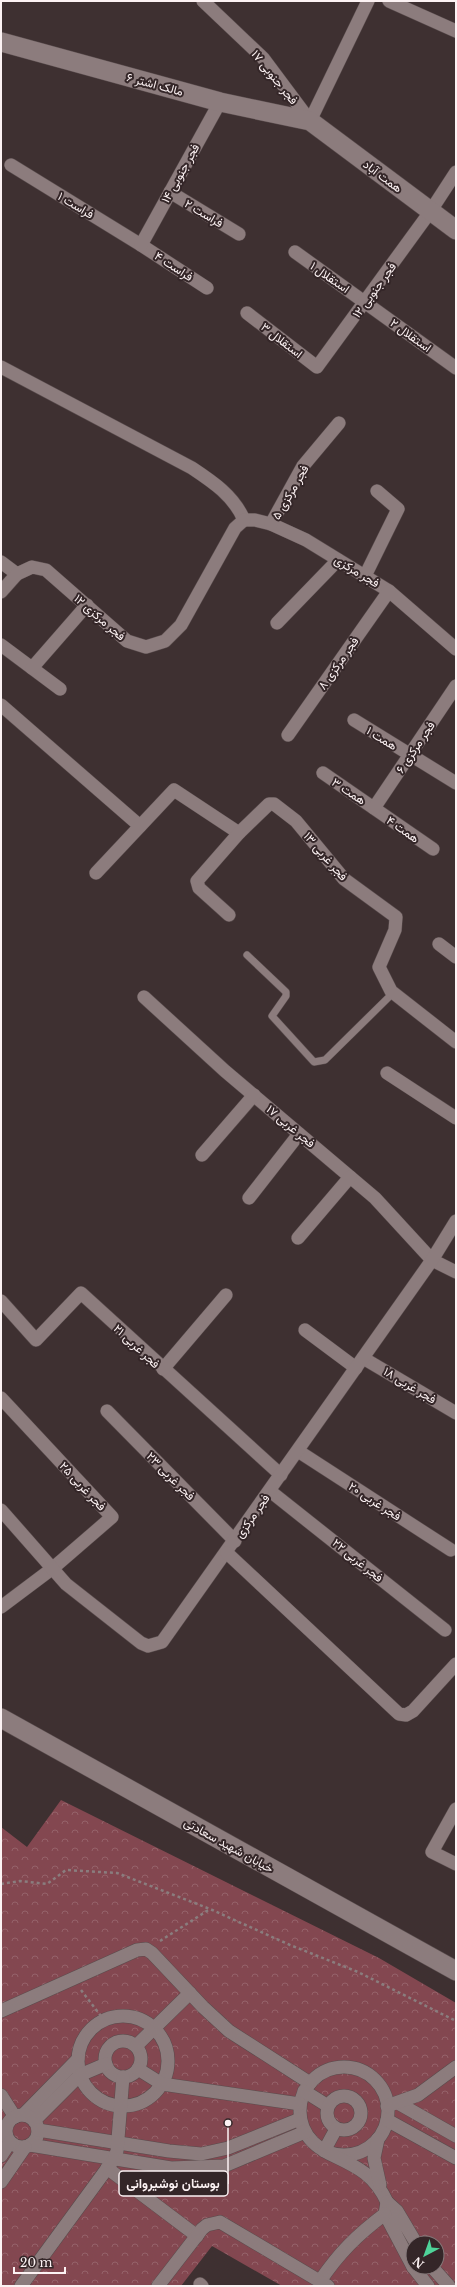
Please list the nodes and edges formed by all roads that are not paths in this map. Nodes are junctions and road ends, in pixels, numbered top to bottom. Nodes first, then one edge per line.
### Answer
1 (203, 1) edge
2 (368, 1) edge
3 (389, 1) edge
4 (456, 31) edge
5 (1, 42) edge
6 (220, 102) junction
7 (310, 121) junction
8 (11, 165) dead end
9 (456, 172) edge
10 (170, 192) junction
11 (430, 212) junction
12 (456, 230) edge
13 (238, 234) dead end
14 (141, 245) junction
15 (295, 252) dead end
16 (207, 288) dead end
17 (365, 302) junction
18 (247, 313) dead end
19 (1, 367) edge
20 (317, 367) joint
21 (456, 368) edge
22 (339, 424) dead end
23 (377, 491) dead end
24 (244, 520) junction
25 (271, 524) junction
26 (338, 560) junction
27 (1, 562) edge
28 (16, 574) junction
29 (366, 576) junction
30 (389, 591) junction
31 (1, 592) edge
32 (87, 605) junction
33 (277, 623) dead end
34 (1, 645) edge
35 (456, 649) edge
36 (32, 668) junction
37 (456, 686) edge
38 (60, 689) dead end
39 (1, 705) edge
40 (354, 720) dead end
41 (288, 735) dead end
42 (410, 755) junction
43 (323, 773) dead end
44 (456, 784) edge
45 (374, 808) junction
46 (140, 826) junction
47 (239, 833) junction
48 (433, 849) dead end
49 (96, 873) dead end
50 (229, 915) dead end
51 (439, 944) dead end
52 (247, 955) dead end
53 (456, 957) edge
54 (393, 994) junction
55 (144, 997) dead end
56 (456, 1042) edge
57 (386, 1073) dead end
58 (254, 1095) junction
59 (456, 1118) edge
60 (300, 1134) junction
61 (202, 1155) dead end
62 (350, 1177) junction
63 (249, 1198) dead end
64 (456, 1221) edge
65 (298, 1238) dead end
66 (432, 1260) junction
67 (456, 1272) edge
68 (226, 1295) dead end
69 (1, 1302) edge
70 (305, 1330) dead end
71 (360, 1363) junction
72 (163, 1369) junction
73 (1, 1398) edge
74 (107, 1411) dead end
75 (456, 1413) edge
76 (298, 1451) junction
77 (281, 1475) junction
78 (270, 1491) junction
79 (1, 1510) edge
80 (235, 1541) junction
81 (451, 1550) dead end
82 (227, 1553) junction
83 (53, 1568) junction
84 (1, 1608) edge
85 (445, 1630) dead end
86 (456, 1664) edge
87 (1, 1718) edge
88 (456, 1809) edge
89 (456, 1864) edge
90 (456, 1971) edge
91 (190, 1993) junction
92 (1, 2012) edge
93 (154, 2028) junction
94 (136, 2046) junction
95 (78, 2059) junction
96 (106, 2064) junction
97 (456, 2067) edge
98 (138, 2069) junction
99 (80, 2075) junction
100 (123, 2077) junction
101 (162, 2084) junction
102 (307, 2087) junction
103 (1, 2095) edge
104 (300, 2104) junction
105 (393, 2104) junction
106 (120, 2106) junction
107 (328, 2106) junction
108 (300, 2119) junction
109 (387, 2120) junction
110 (27, 2121) junction
111 (336, 2129) junction
112 (305, 2132) junction
113 (6, 2133) edge
114 (456, 2136) edge
115 (378, 2138) junction
116 (117, 2143) junction
117 (27, 2146) junction
118 (324, 2150) junction
119 (1, 2156) edge
120 (456, 2158) edge
121 (110, 2163) junction
122 (1, 2182) edge
123 (380, 2189) junction
124 (386, 2208) junction
125 (411, 2235) edge
126 (197, 2236) junction
127 (405, 2250) edge
128 (419, 2275) edge
129 (439, 2275) edge
130 (324, 2284) edge
131 (21, 2286) edge
132 (158, 2286) edge
133 (428, 2286) edge
134 (449, 2286) edge

1 - 7 street, فجر جنوبی ۱۷
2 - 7 street
3 - 4 street
5 - 6 main road, مالک اشتر ۶
6 - 7 main road, مالک اشتر ۶
6 - 10 street, فجر جنوبی ۱۴
7 - 11 main road, همت آباد
8 - 14 street, فراست ۱
9 - 11 street, فجر جنوبی ۱۲
10 - 13 street, فراست ۲
10 - 14 street, فجر جنوبی ۱۴
11 - 12 main road, همت آباد
11 - 17 street, فجر جنوبی ۱۲
14 - 16 street, فراست ۴
15 - 17 street, استقلال ۱
17 - 20 street, فجر جنوبی ۱۲
17 - 21 street, استقلال ۲
18 - 20 street, استقلال ۳
19 - 24 street
22 - 25 street, فجر مرکزی ۵
23 - 29 street
24 - 25 street, فجر مرکزی
24 - 32 street, فجر مرکزی ۱۲
25 - 26 street, فجر مرکزی
26 - 29 street, فجر مرکزی
26 - 33 street
27 - 28 street
28 - 31 street, فجر مرکزی ۱۲
28 - 32 street, فجر مرکزی ۱۲
29 - 30 street, فجر مرکزی
30 - 35 street, فجر مرکزی
30 - 41 street, فجر مرکزی ۸
32 - 36 street
34 - 36 street
36 - 38 street
37 - 42 street, فجر مرکزی ۶
39 - 46 street
40 - 42 street, همت ۱
42 - 44 street, همت ۱
42 - 45 street, فجر مرکزی ۶
43 - 45 street, همت ۳
45 - 48 street, همت ۴
46 - 47 street
46 - 49 street
47 - 50 street, فجر غربی ۱۳
47 - 54 street, فجر غربی ۱۳
51 - 53 street
52 - 54 lane
54 - 56 street, فجر غربی ۱۳
55 - 58 street, فجر غربی ۱۷
57 - 59 street
58 - 60 street, فجر غربی ۱۷
58 - 61 street
60 - 62 street, فجر غربی ۱۷
60 - 63 street
62 - 65 street
62 - 66 street, فجر غربی ۱۷
64 - 66 street, فجر مرکزی
66 - 67 street
66 - 71 street, فجر مرکزی
68 - 72 street
69 - 72 street, فجر غربی ۲۱
70 - 71 street, فجر غربی ۱۸
71 - 75 street, فجر غربی ۱۸
71 - 76 street, فجر مرکزی
72 - 77 street, فجر غربی ۲۱
73 - 83 street, فجر غربی ۲۵
74 - 80 street, فجر غربی ۲۳
76 - 77 street, فجر مرکزی
76 - 81 street, فجر غربی ۲۰
77 - 78 street, فجر مرکزی
78 - 80 street, فجر مرکزی
78 - 85 street, فجر غربی ۲۲
79 - 83 street
80 - 82 street, فجر مرکزی
82 - 83 street, فجر مرکزی
82 - 86 street
83 - 84 street
87 - 90 main road, خیابان شهید سعادتی
88 - 89 street
91 - 92 street
91 - 93 street
91 - 102 street
93 - 94 street
93 - 95 street
93 - 101 street
94 - 96 street
94 - 98 street
95 - 99 street
95 - 110 street
96 - 99 street
96 - 100 street
97 - 105 street
98 - 100 street
98 - 101 street
99 - 106 street
99 - 110 street
100 - 106 street
101 - 104 street
101 - 106 street
102 - 104 street
102 - 105 street
102 - 107 street
103 - 110 street
104 - 108 street
105 - 109 street
105 - 114 street
106 - 116 street
107 - 111 street
107 - 111 street
108 - 112 street
108 - 116 street
109 - 115 street
109 - 120 street
110 - 113 street
110 - 116 street
110 - 117 street
111 - 118 street
112 - 118 street
112 - 121 street
113 - 117 street
113 - 119 street
115 - 118 street
115 - 123 street
116 - 121 street
117 - 121 street
117 - 122 street
118 - 123 street
121 - 126 street
121 - 131 street
123 - 124 street
124 - 125 street
124 - 127 street
124 - 130 street
126 - 130 street
126 - 132 street
128 - 133 street
129 - 134 street

